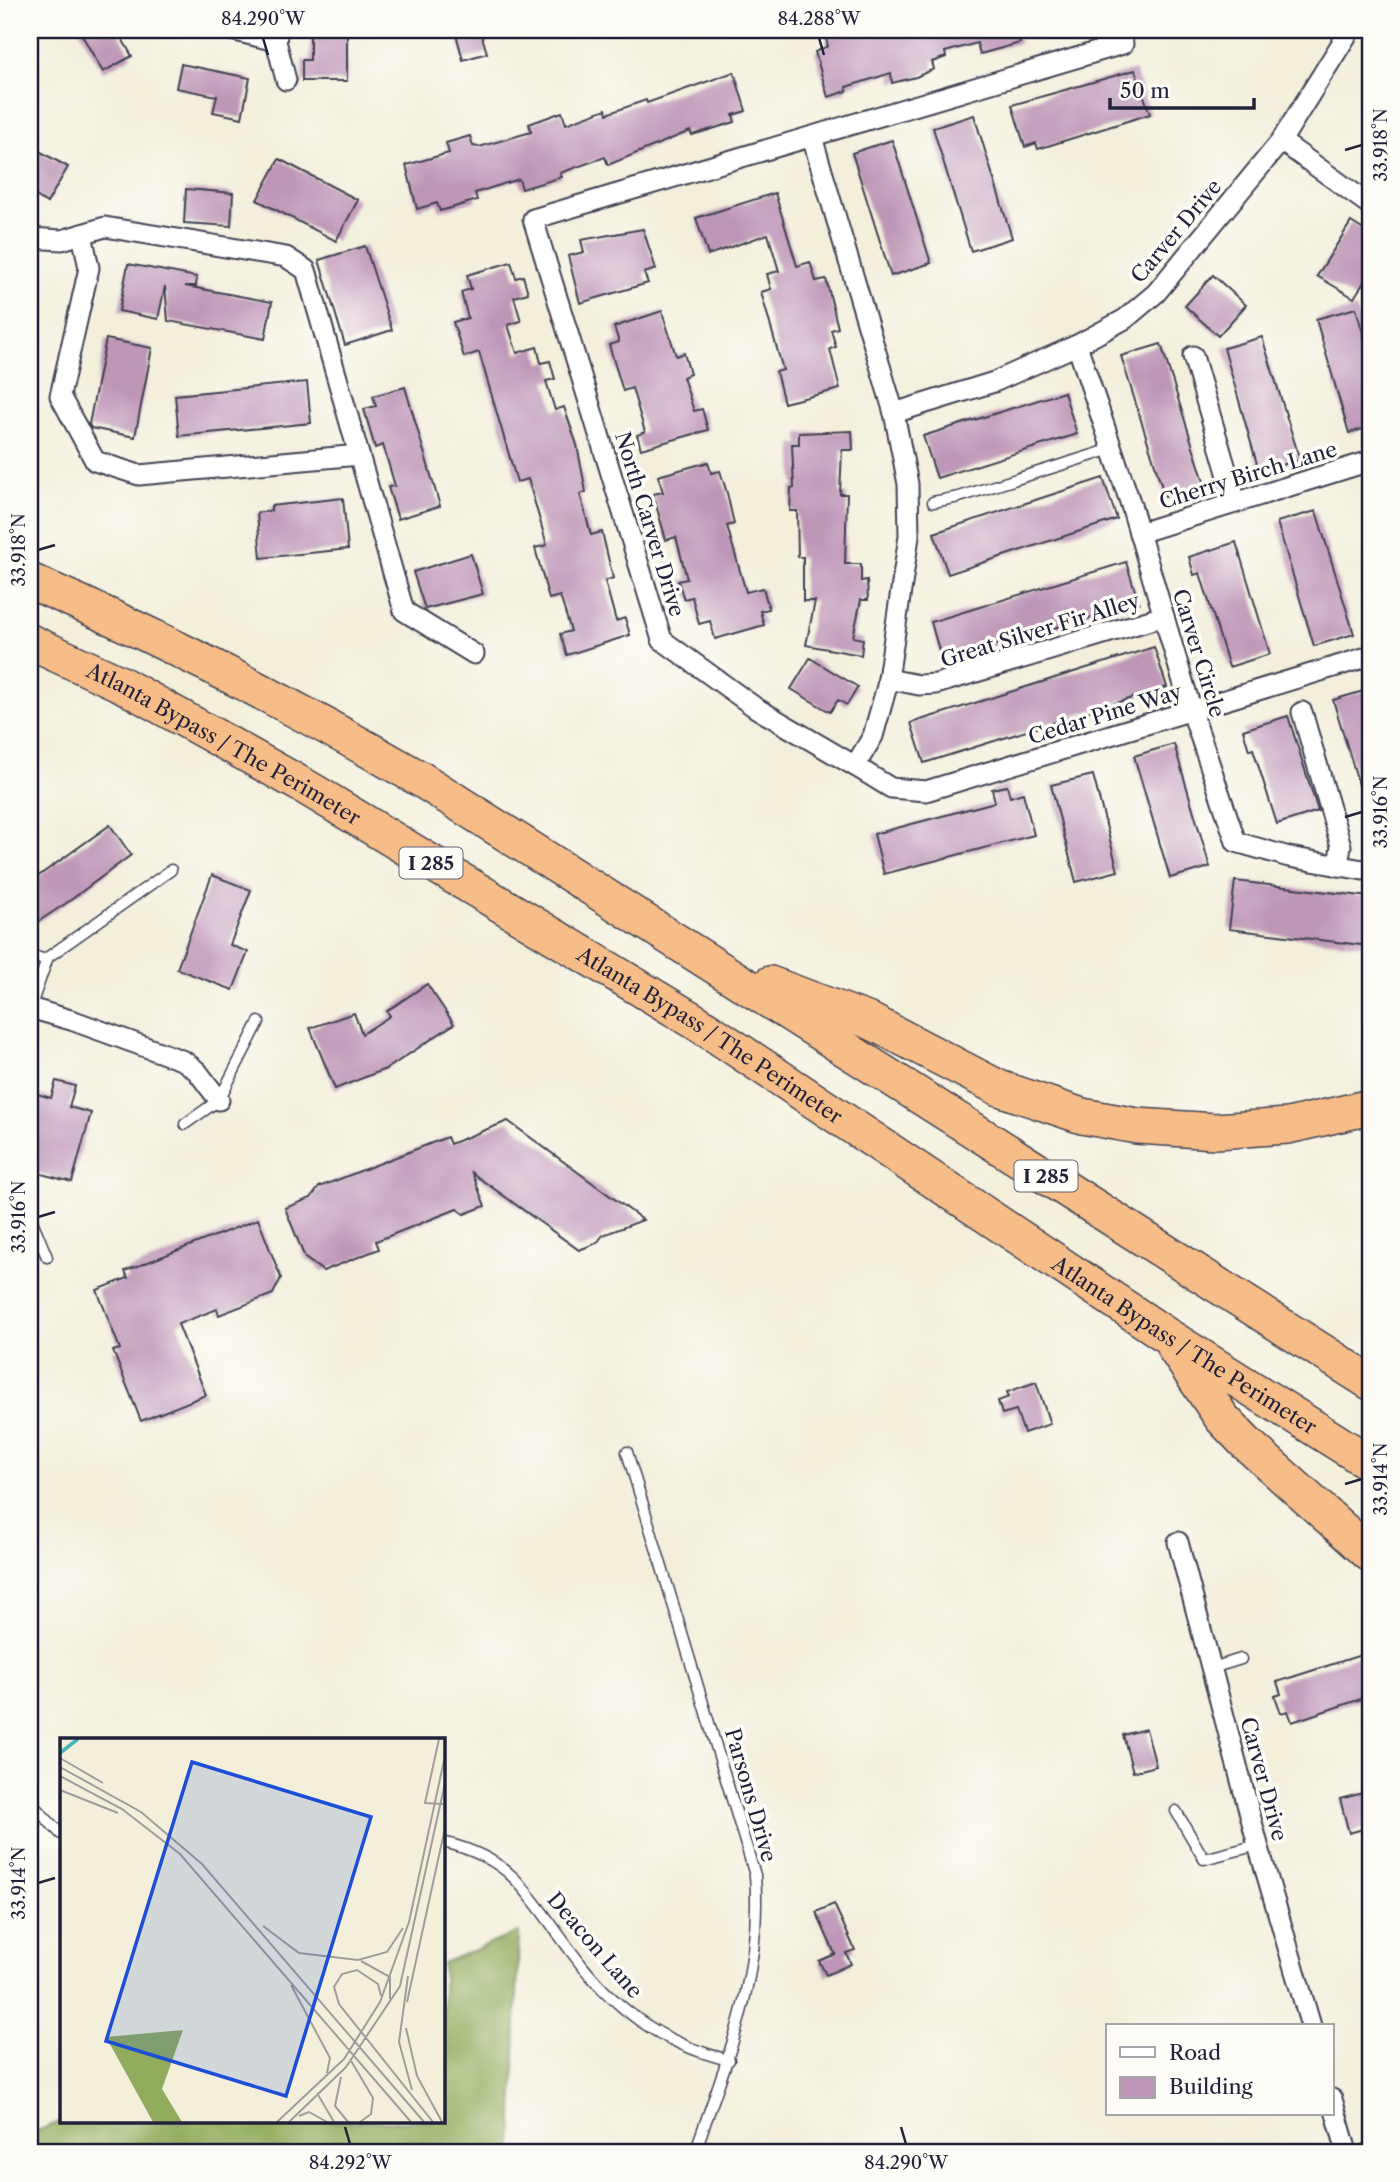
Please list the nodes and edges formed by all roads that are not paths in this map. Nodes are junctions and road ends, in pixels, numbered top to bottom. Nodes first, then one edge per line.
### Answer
1 (230, 30) edge
2 (1350, 30) edge
3 (277, 36) edge
4 (1123, 44) dead end
5 (286, 80) dead end
6 (813, 137) junction
7 (1281, 141) junction
8 (1370, 205) edge
9 (82, 234) junction
10 (30, 238) edge
11 (1077, 345) junction
12 (1193, 356) dead end
13 (894, 413) junction
14 (1112, 449) junction
15 (359, 455) junction
16 (1370, 461) edge
17 (933, 502) dead end
18 (1236, 503) junction
19 (1139, 533) junction
20 (30, 581) edge
21 (1164, 616) junction
22 (30, 642) edge
23 (474, 654) dead end
24 (1370, 656) edge
25 (888, 678) junction
26 (1192, 712) junction
27 (1302, 712) dead end
28 (855, 766) junction
29 (1338, 866) junction
30 (1370, 868) edge
31 (171, 870) dead end
32 (30, 955) edge
33 (46, 960) junction
34 (723, 968) junction
35 (30, 1008) edge
36 (259, 1022) dead end
37 (219, 1100) junction
38 (1370, 1107) edge
39 (185, 1124) dead end
40 (30, 1216) edge
41 (47, 1257) dead end
42 (1166, 1335) junction
43 (1370, 1382) edge
44 (627, 1452) dead end
45 (1370, 1463) edge
46 (1178, 1542) dead end
47 (1370, 1554) edge
48 (1241, 1659) dead end
49 (1212, 1668) junction
50 (30, 1802) edge
51 (1176, 1811) dead end
52 (60, 1833) edge
53 (444, 1842) edge
54 (1258, 1845) junction
55 (1310, 2024) edge
56 (729, 2060) junction
57 (1334, 2106) edge
58 (1370, 2147) edge
59 (695, 2152) edge
60 (1347, 2152) edge
61 (1361, 2152) edge

1 - 3 street
2 - 7 street, Carver Drive
3 - 5 street
4 - 6 street
6 - 13 street
6 - 28 street, North Carver Drive
7 - 8 street
7 - 11 street, Carver Drive
9 - 10 street
9 - 15 street
9 - 15 street
11 - 13 street, Carver Drive
11 - 14 street, Carver Circle
12 - 18 street
13 - 25 street
14 - 17 lane
14 - 19 street, Carver Circle
15 - 23 street
16 - 18 street, Cherry Birch Lane
18 - 19 street, Cherry Birch Lane
19 - 21 street, Carver Circle
20 - 34 highway, I 285
21 - 25 street, Great Silver Fir Alley
21 - 26 street, Carver Circle
22 - 42 highway, Atlanta Bypass / The Perimeter / I 285
24 - 26 street, Cedar Pine Way
25 - 28 street
26 - 28 street, Cedar Pine Way
26 - 29 street, Carver Circle
27 - 29 street
29 - 30 street, Carver Circle
31 - 33 lane
32 - 33 lane
33 - 35 lane
34 - 38 highway
34 - 43 highway, I 285
35 - 37 street
36 - 37 lane
37 - 39 lane
40 - 41 lane
42 - 45 highway, Atlanta Bypass / The Perimeter / I 285
42 - 47 highway
44 - 56 lane, Parsons Drive
46 - 49 street, Carver Drive
48 - 49 lane
49 - 54 street, Carver Drive
50 - 52 lane
51 - 54 lane
53 - 56 lane, Deacon Lane
54 - 55 street, Carver Drive
56 - 59 lane, Parsons Drive
57 - 60 street
58 - 61 lane

